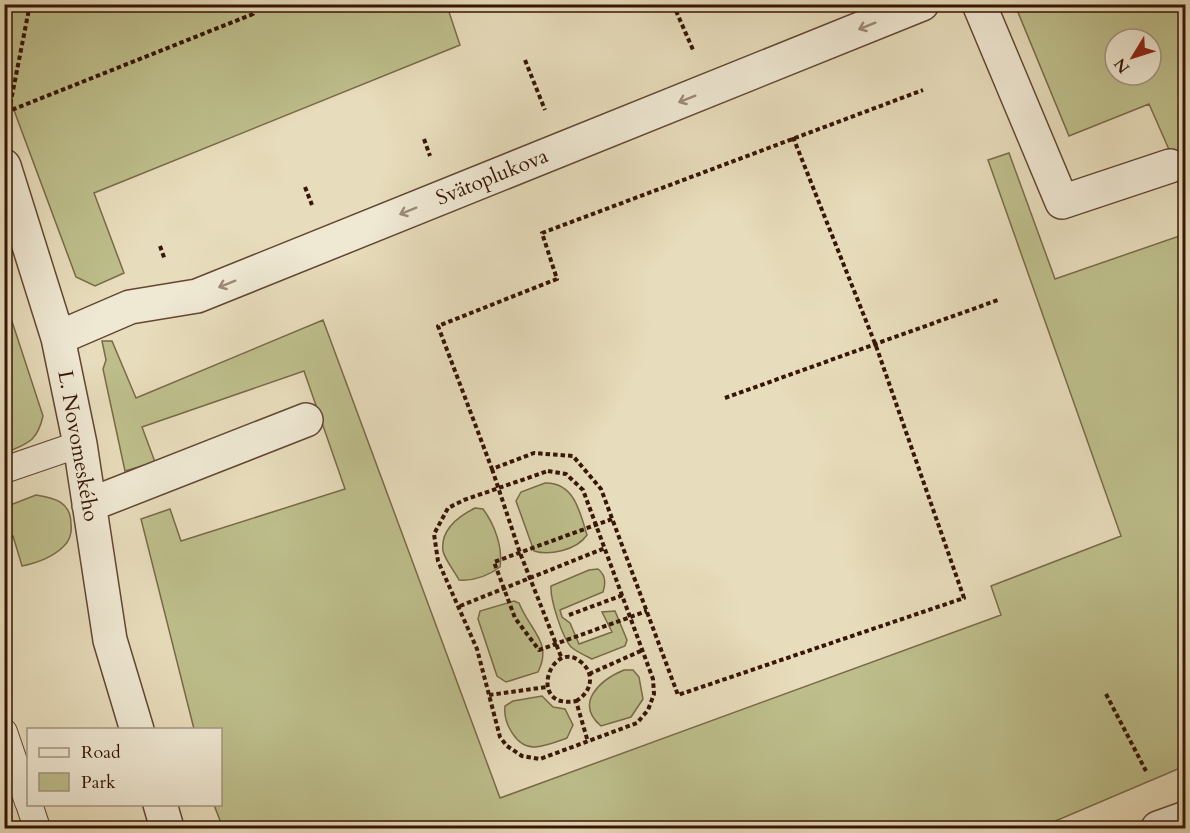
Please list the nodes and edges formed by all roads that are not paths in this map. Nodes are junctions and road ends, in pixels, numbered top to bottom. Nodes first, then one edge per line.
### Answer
1 (922, 4) edge
2 (979, 4) edge
3 (4, 166) edge
4 (1170, 166) dead end
5 (58, 338) junction
6 (306, 420) dead end
7 (80, 444) junction
8 (4, 470) edge
9 (89, 505) junction
10 (137, 728) edge
11 (4, 732) edge
12 (27, 797) edge
13 (30, 806) edge
14 (161, 806) edge
15 (1185, 818) edge
16 (38, 828) edge
17 (167, 828) edge
18 (1158, 828) edge

1 -> 5 street, Svätoplukova
2 - 4 street
3 - 5 street, L. Novomeského
5 - 7 street, L. Novomeského
6 - 9 street
7 - 8 lane
7 - 9 street, L. Novomeského
9 - 10 street, L. Novomeského
11 - 12 lane
13 - 16 lane
14 - 17 street
15 - 18 street

